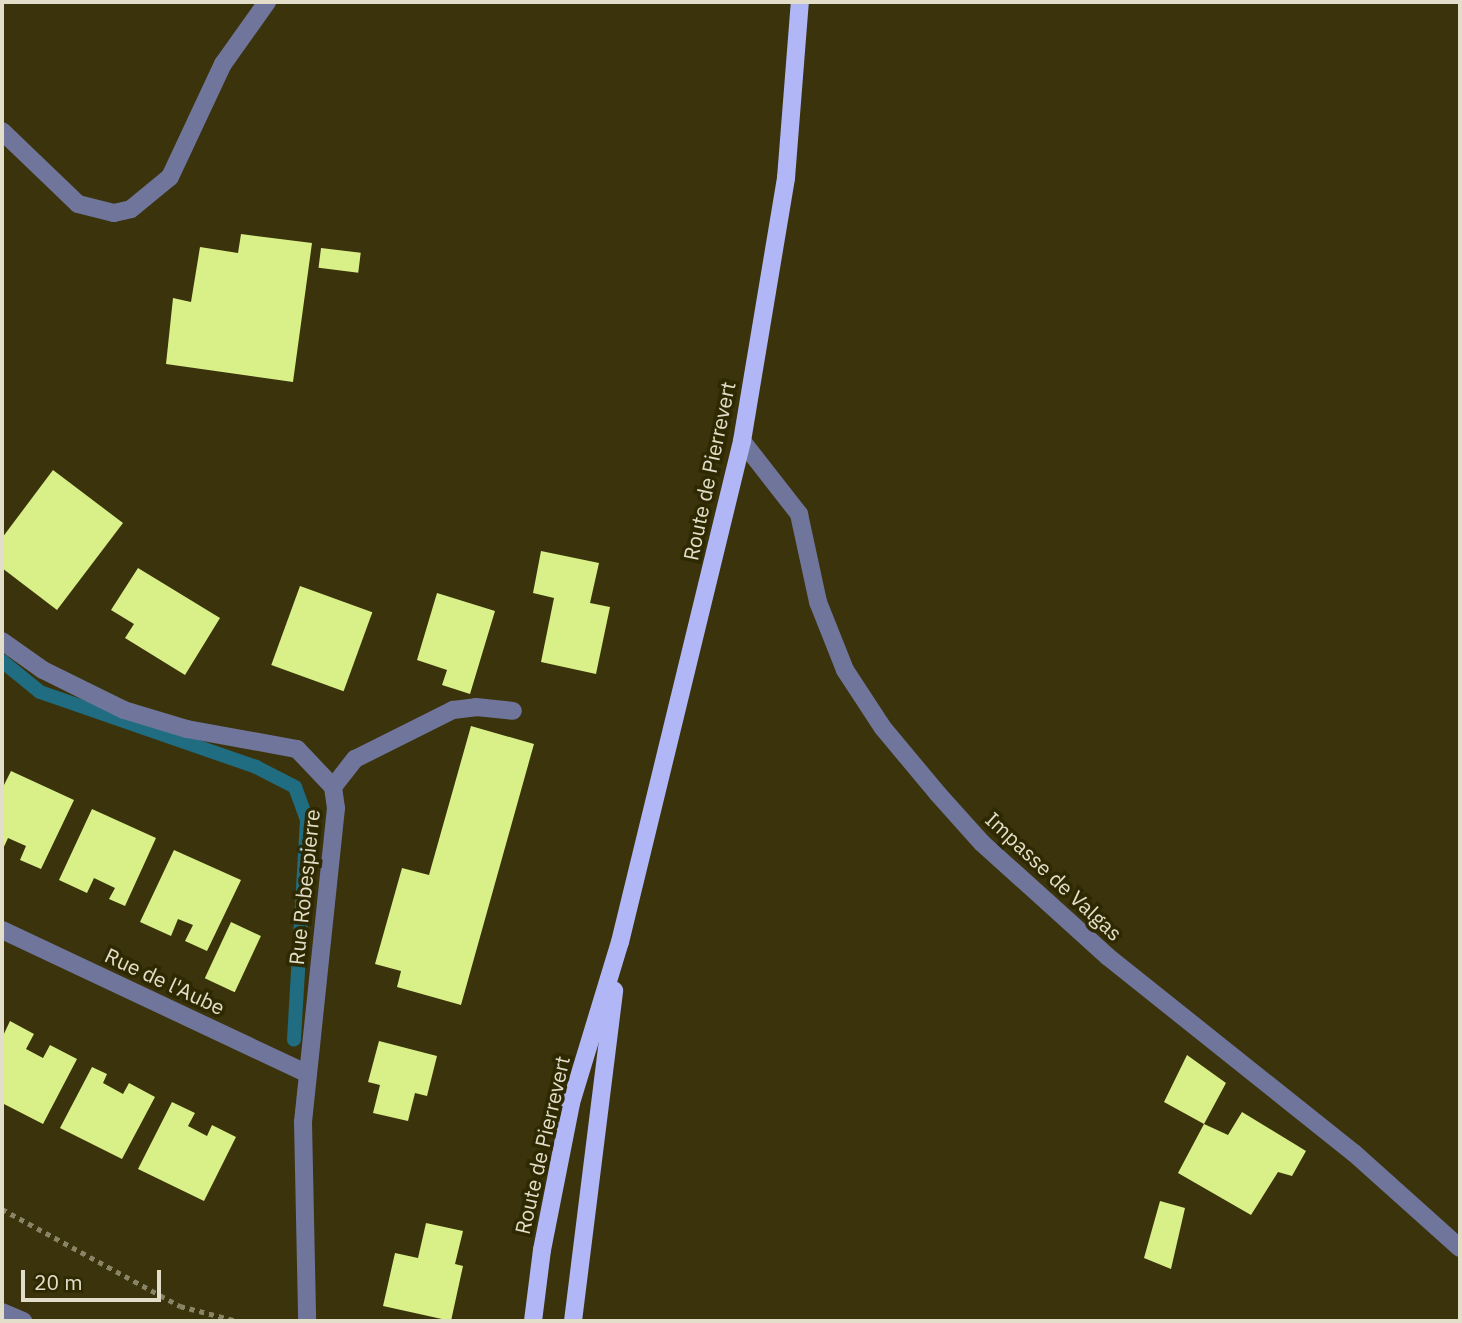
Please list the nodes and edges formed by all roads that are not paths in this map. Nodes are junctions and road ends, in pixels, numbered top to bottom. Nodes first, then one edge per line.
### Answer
1 (267, 2) edge
2 (800, 2) edge
3 (2, 131) edge
4 (743, 440) junction
5 (2, 641) edge
6 (513, 711) dead end
7 (333, 787) junction
8 (2, 930) edge
9 (620, 942) junction
10 (308, 1074) junction
11 (1460, 1248) edge
12 (2, 1312) edge
13 (23, 1321) edge
14 (307, 1321) edge
15 (533, 1321) edge
16 (573, 1321) edge

1 - 3 street
2 - 4 main road, Route de Pierrevert
4 - 9 main road, Route de Pierrevert
4 - 11 street, Impasse de Valgas
5 - 7 street, Rue Robespierre
6 - 7 street
7 - 10 street, Rue Robespierre
8 - 10 street, Rue de l'Aube
9 - 15 main road, Route de Pierrevert
9 - 16 main road, Route de Pierrevert
10 - 14 street, Rue Robespierre
12 - 13 street

